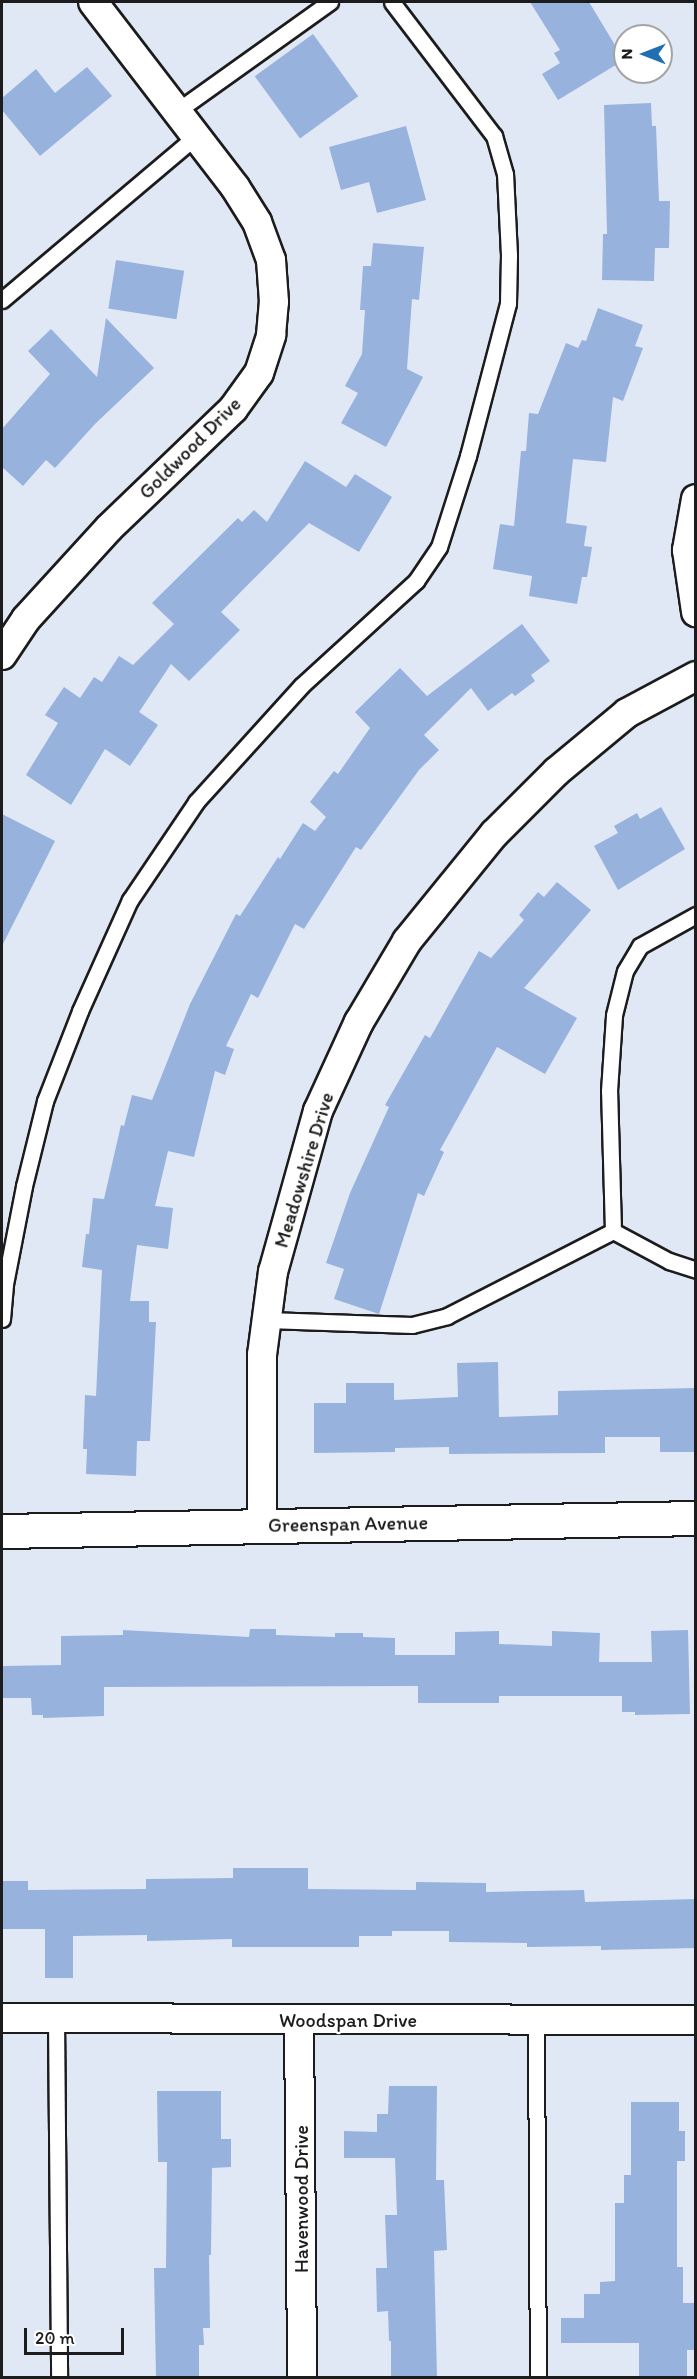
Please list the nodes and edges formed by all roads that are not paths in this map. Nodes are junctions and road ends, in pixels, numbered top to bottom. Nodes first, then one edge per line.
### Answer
1 (93, 2) edge
2 (330, 2) edge
3 (392, 2) edge
4 (177, 111) junction
5 (196, 136) junction
6 (2, 300) edge
7 (696, 499) edge
8 (696, 612) edge
9 (2, 655) edge
10 (696, 676) edge
11 (696, 915) edge
12 (613, 1231) junction
13 (696, 1270) edge
14 (2, 1319) edge
15 (267, 1320) junction
16 (696, 1518) edge
17 (262, 1525) junction
18 (2, 1531) edge
19 (2, 2018) edge
20 (56, 2018) junction
21 (299, 2020) junction
22 (536, 2020) junction
23 (696, 2020) edge
24 (59, 2378) edge
25 (302, 2378) edge
26 (538, 2378) edge

1 - 4 street, Goldwood Drive
2 - 4 lane
3 - 14 lane
4 - 5 street, Goldwood Drive
5 - 6 lane
5 - 9 street, Goldwood Drive
7 - 8 street
10 - 15 street, Meadowshire Drive
11 - 12 lane
12 - 13 lane
12 - 15 lane
15 - 17 street, Meadowshire Drive
16 - 17 street, Greenspan Avenue
17 - 18 street, Greenspan Avenue
19 - 20 street, Woodspan Drive
20 - 21 street, Woodspan Drive
20 - 24 lane
21 - 22 street, Woodspan Drive
21 - 25 street, Havenwood Drive
22 - 23 street, Woodspan Drive
22 - 26 lane

